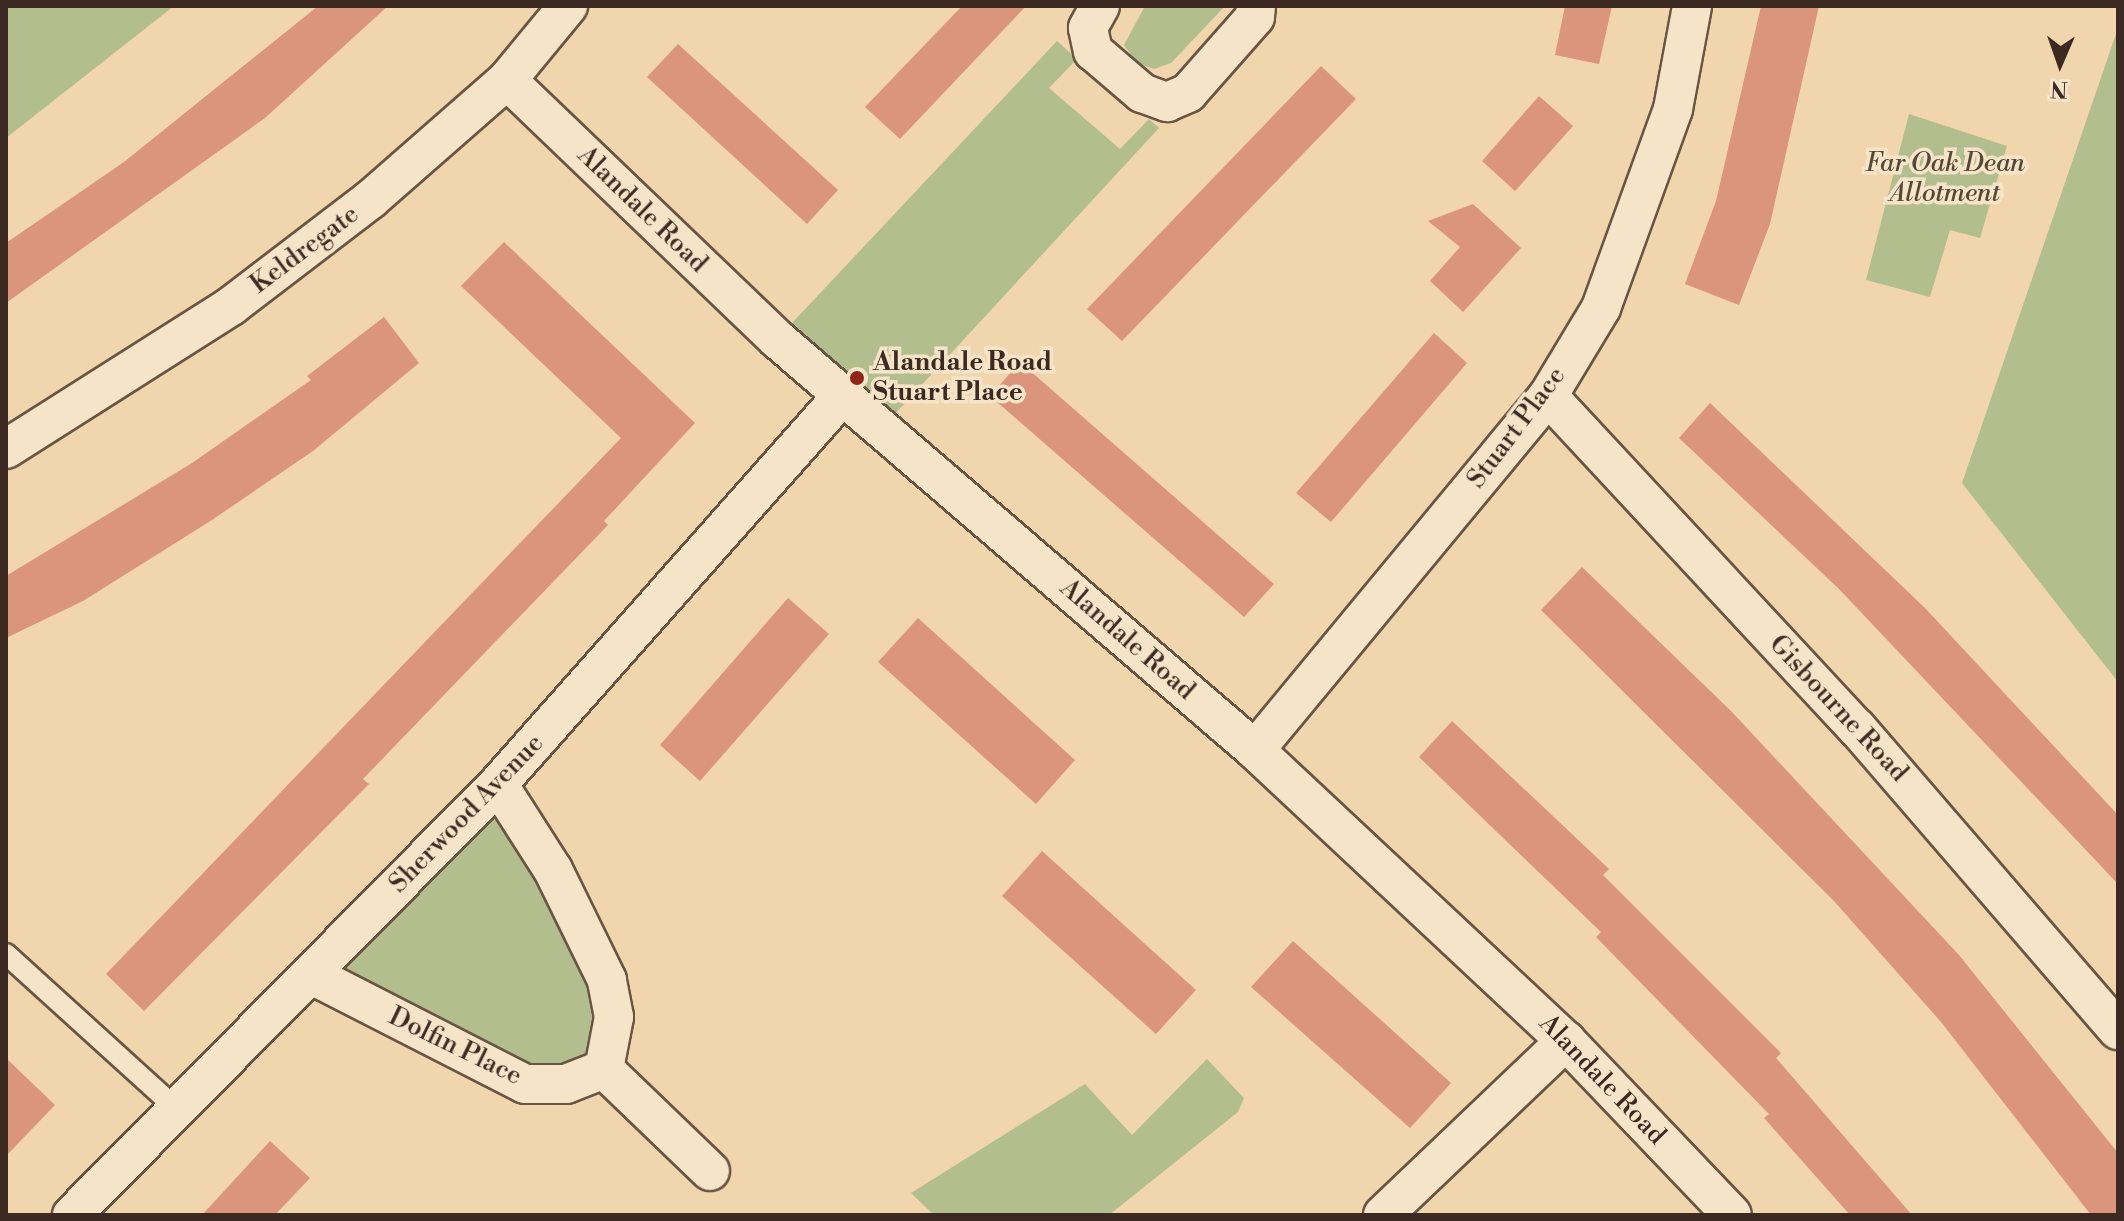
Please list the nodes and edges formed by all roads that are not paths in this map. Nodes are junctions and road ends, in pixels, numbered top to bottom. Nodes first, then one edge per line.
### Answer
1 (568, 6) edge
2 (1100, 6) edge
3 (1256, 6) edge
4 (1692, 6) edge
5 (507, 80) junction
6 (843, 395) junction
7 (1548, 396) junction
8 (6, 449) edge
9 (1255, 750) junction
10 (498, 784) junction
11 (6, 954) edge
12 (312, 975) junction
13 (2118, 1030) edge
14 (1566, 1041) junction
15 (604, 1069) junction
16 (176, 1108) junction
17 (710, 1171) dead end
18 (72, 1215) edge
19 (1383, 1215) edge
20 (1732, 1215) edge

1 - 5 street, Keldregate
2 - 3 street
4 - 7 street, Stuart Place
5 - 6 street, Alandale Road
5 - 8 street, Keldregate
6 - 9 street, Alandale Road
6 - 10 street, Sherwood Avenue
7 - 9 street, Stuart Place
7 - 13 street, Gisbourne Road
9 - 14 street, Alandale Road
10 - 12 street, Sherwood Avenue
10 - 15 street
11 - 16 lane
12 - 15 street, Dolfin Place
12 - 16 street, Sherwood Avenue
14 - 19 street
14 - 20 street, Alandale Road
15 - 17 street
16 - 18 street, Sherwood Avenue

